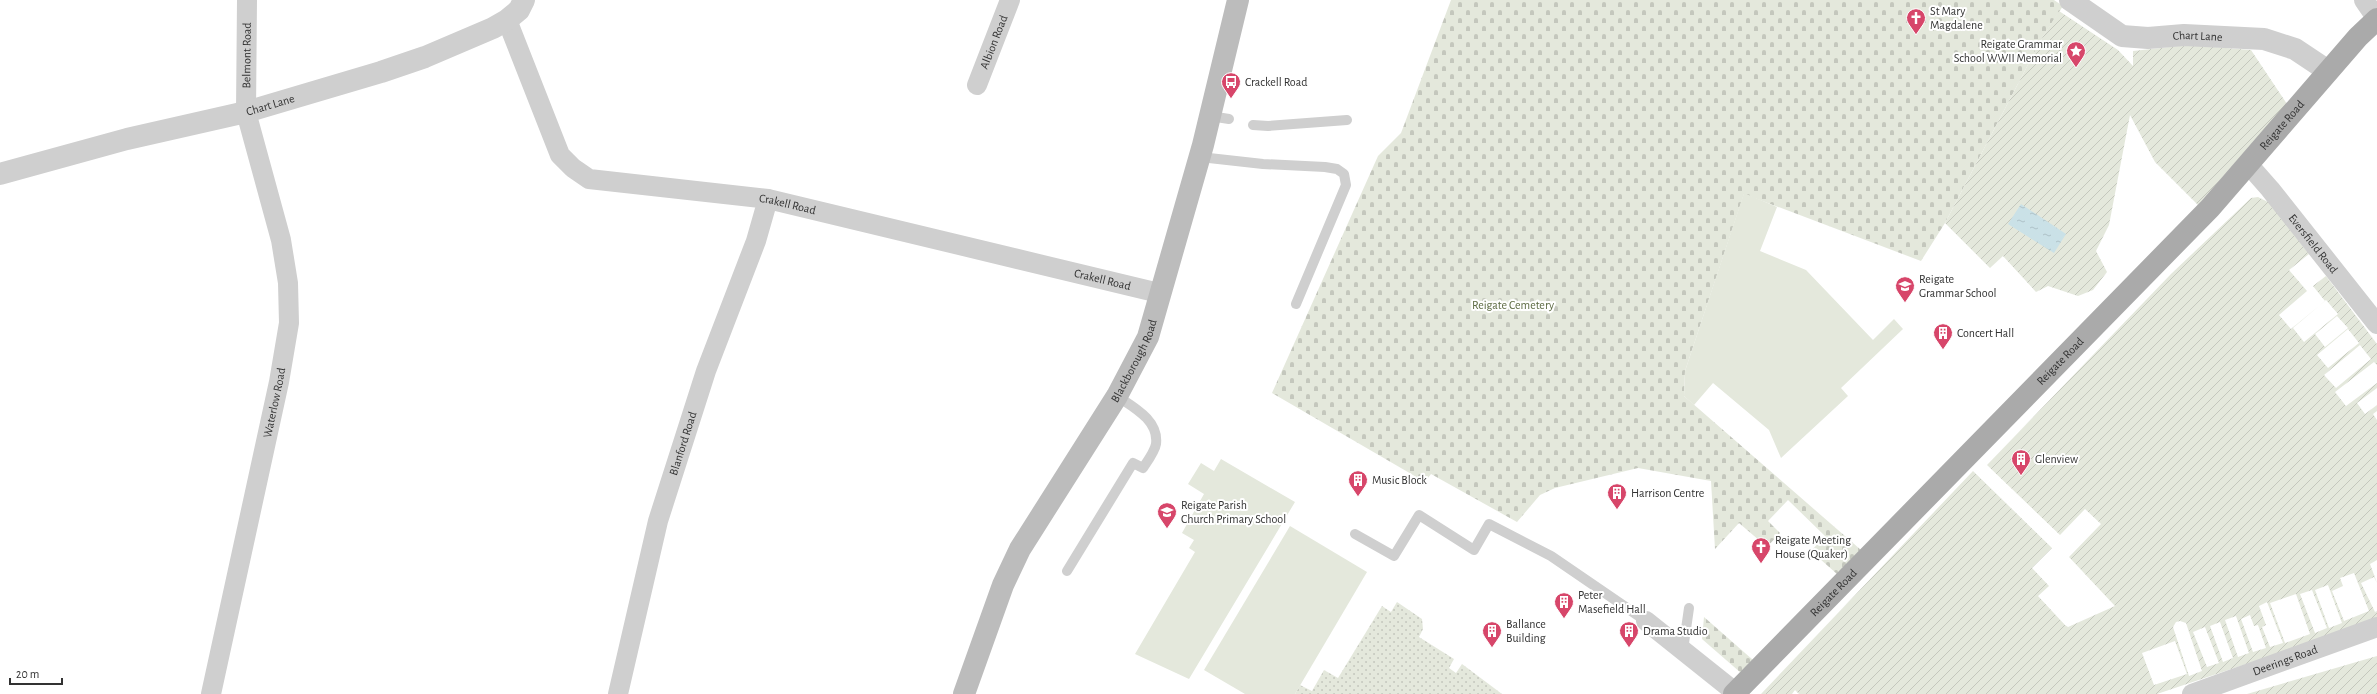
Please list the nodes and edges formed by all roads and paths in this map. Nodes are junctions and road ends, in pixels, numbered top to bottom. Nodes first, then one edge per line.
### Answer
1 (247, 0) edge
2 (524, 0) edge
3 (1010, 0) edge
4 (1238, 0) edge
5 (2070, 0) edge
6 (2364, 0) edge
7 (2377, 19) edge
8 (507, 20) junction
9 (2328, 71) junction
10 (977, 85) dead end
11 (246, 112) junction
12 (1347, 120) dead end
13 (1253, 125) dead end
14 (1200, 157) junction
15 (2248, 164) junction
16 (0, 174) edge
17 (768, 199) junction
18 (1160, 293) junction
19 (1296, 304) dead end
20 (2377, 324) edge
21 (1116, 396) junction
22 (1355, 534) dead end
23 (1067, 571) dead end
24 (1689, 608) dead end
25 (1646, 621) joint
26 (2377, 627) edge
27 (1683, 650) junction
28 (1734, 693) edge
29 (211, 694) edge
30 (618, 694) edge
31 (964, 694) edge
32 (2192, 694) edge

1 - 11 street, Belmont Road
2 - 8 street, Chart Lane
3 - 10 street, Albion Road
4 - 14 main road, Blackborough Road
5 - 9 street, Chart Lane
6 - 7 street
7 - 9 main road, Reigate Road
8 - 11 street, Chart Lane
8 - 17 street, Crakell Road
9 - 15 main road, Reigate Road
11 - 16 street, Chart Lane
11 - 29 street, Waterlow Road
12 - 13 lane
14 - 18 main road, Blackborough Road
14 - 19 lane
15 - 20 street, Eversfield Road
15 - 28 main road, Reigate Road
17 - 18 street, Crakell Road
17 - 30 street, Blanford Road
18 - 21 main road, Blackborough Road
21 - 23 lane
21 - 31 main road, Blackborough Road
22 - 25 lane
24 - 27 lane
25 - 27 street
26 - 32 street, Deerings Road
27 - 28 street

